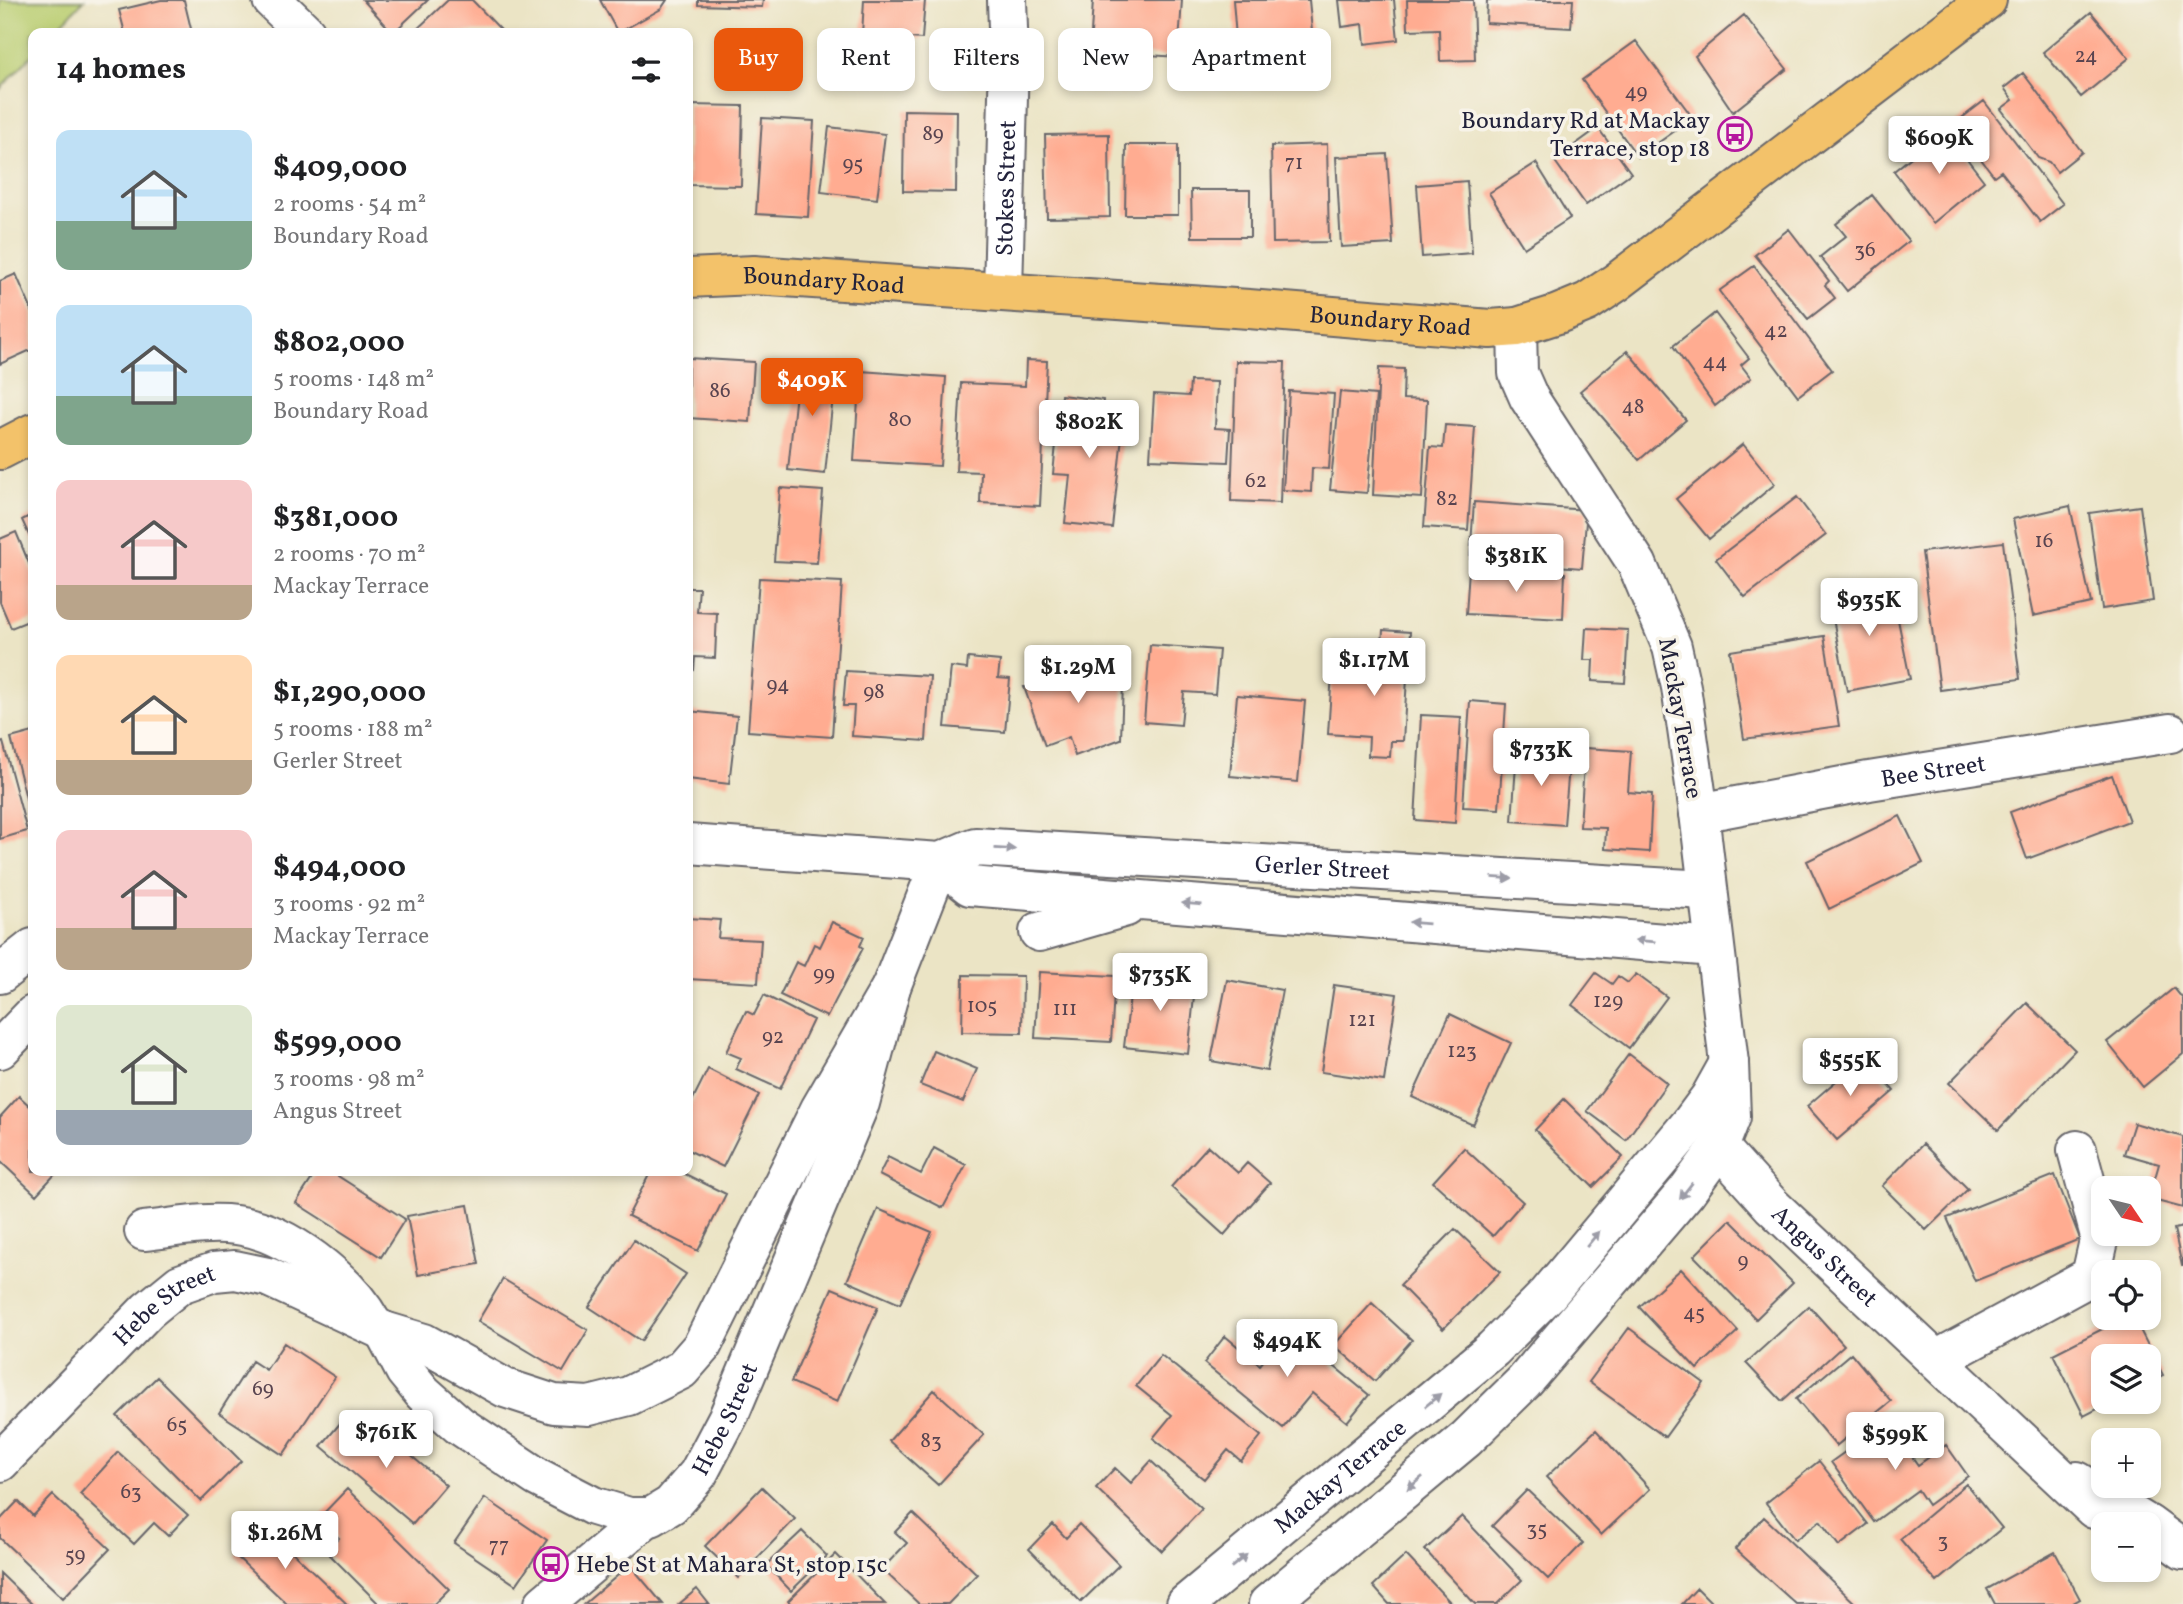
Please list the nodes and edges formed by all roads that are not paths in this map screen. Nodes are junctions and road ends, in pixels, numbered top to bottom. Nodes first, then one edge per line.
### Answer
1 (272, 0) edge
2 (1007, 0) edge
3 (1987, 0) edge
4 (301, 28) edge
5 (693, 278) edge
6 (1003, 291) junction
7 (1517, 327) junction
8 (28, 436) edge
9 (0, 450) edge
10 (2170, 733) dead end
11 (1699, 813) junction
12 (693, 844) edge
13 (940, 862) junction
14 (1706, 890) junction
15 (1148, 901) junction
16 (1040, 932) dead end
17 (1713, 947) junction
18 (28, 952) edge
19 (0, 974) edge
20 (891, 987) junction
21 (28, 1020) edge
22 (0, 1049) edge
23 (1729, 1063) junction
24 (1719, 1147) junction
25 (2077, 1150) dead end
26 (144, 1231) dead end
27 (378, 1327) junction
28 (1493, 1349) junction
29 (1936, 1360) junction
30 (1524, 1382) junction
31 (2032, 1451) junction
32 (0, 1462) edge
33 (2094, 1509) dead end
34 (2128, 1512) edge
35 (646, 1518) junction
36 (2161, 1534) edge
37 (2183, 1550) edge
38 (544, 1604) edge
39 (1186, 1604) edge
40 (1268, 1604) edge

1 - 4 street
2 - 6 street, Stokes Street
3 - 7 main road, Boundary Road
5 - 6 main road, Boundary Road
6 - 7 main road, Boundary Road
7 - 11 street, Mackay Terrace
8 - 9 main road
10 - 11 street, Bee Street
11 - 14 street, Mackay Terrace
12 - 13 street, Gerler Street
13 -> 14 street, Gerler Street
13 - 15 street, Gerler Street
13 - 20 street, Hebe Street
14 - 17 street, Mackay Terrace
15 - 16 street, Gerler Street
17 -> 15 street, Gerler Street
17 - 23 street, Mackay Terrace
18 - 19 street
20 - 27 street, Hebe Street
20 - 35 street, Hebe Street
21 - 22 street
23 - 24 street, Mackay Terrace
28 -> 23 street, Mackay Terrace
24 - 29 street, Angus Street
24 -> 30 street, Mackay Terrace
25 - 29 street
26 - 27 street
27 - 32 street, Hebe Street
27 - 35 street
28 - 30 street
39 -> 28 street, Mackay Terrace
29 - 31 street, Angus Street
30 -> 40 street, Mackay Terrace
31 - 33 street, Angus Street
31 - 34 street, Angus Street
35 - 38 street, Hebe Street
36 - 37 street, Angus Street

